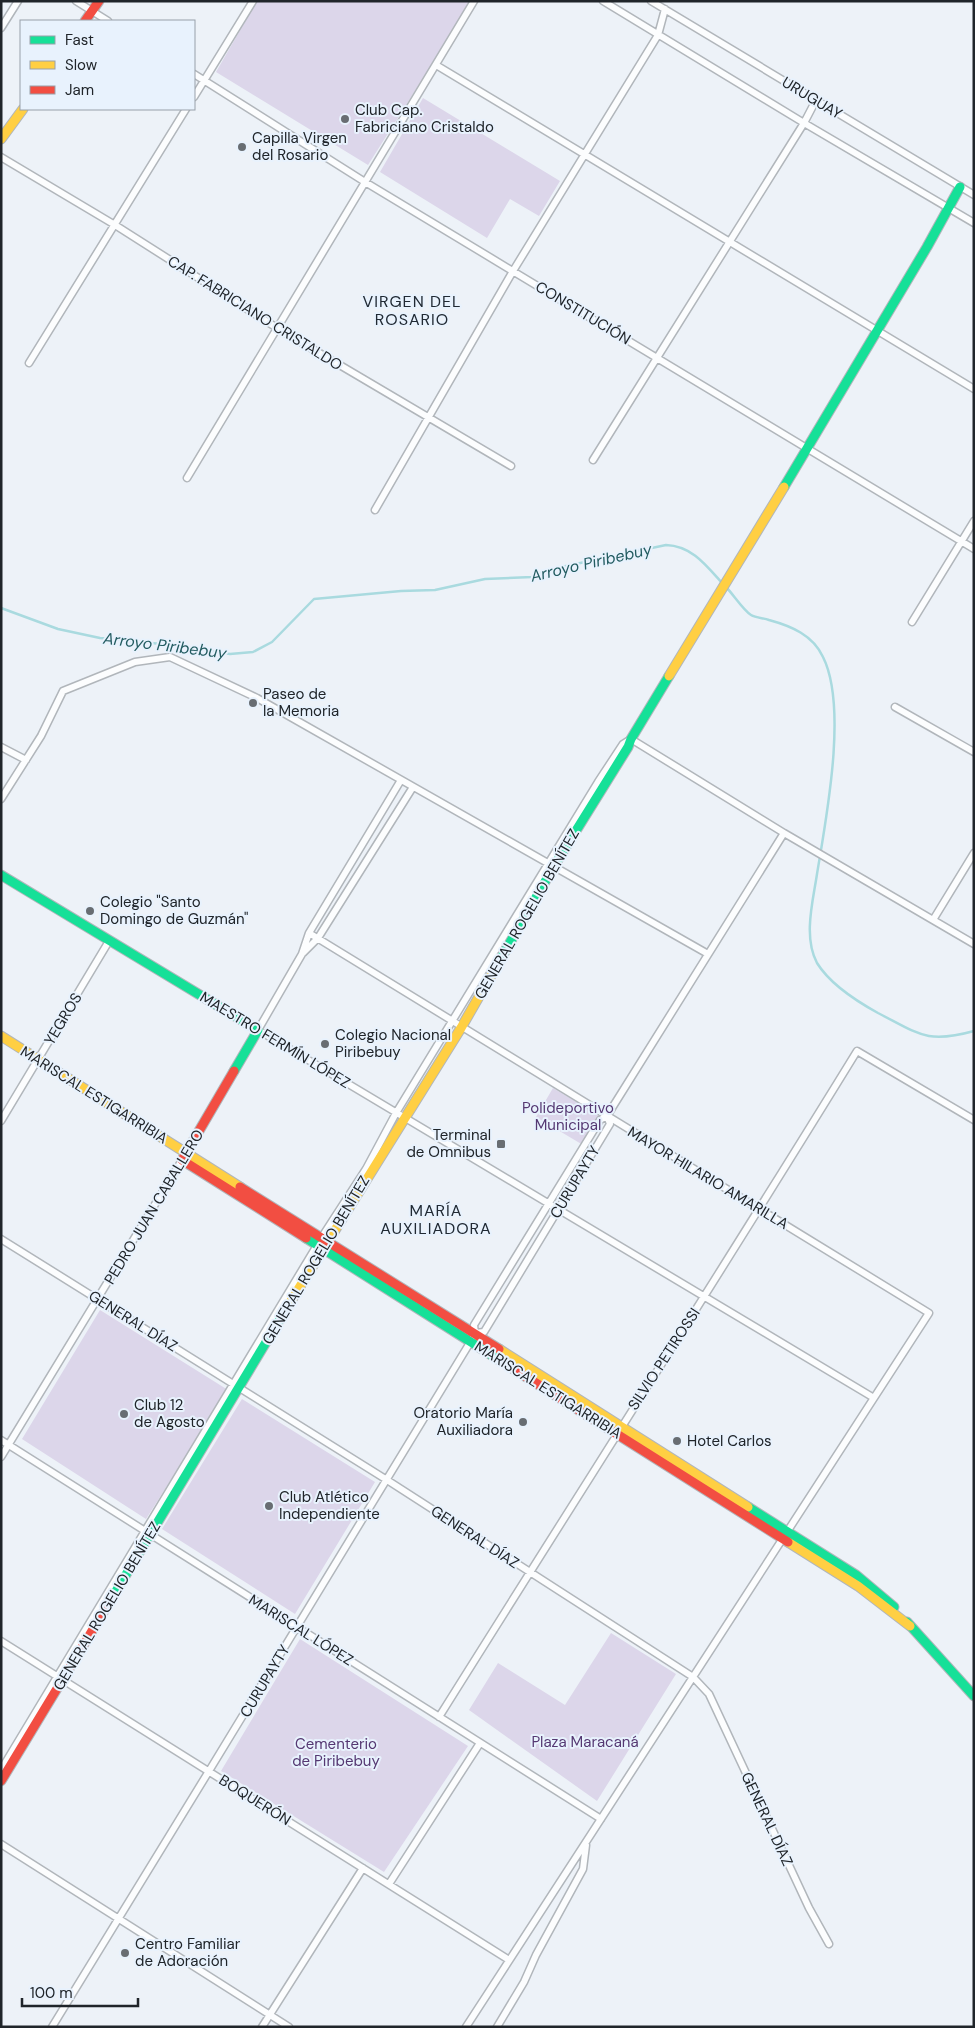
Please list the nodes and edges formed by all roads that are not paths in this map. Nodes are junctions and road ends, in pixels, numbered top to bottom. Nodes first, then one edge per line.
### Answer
1 (18, 1) edge
2 (76, 1) edge
3 (99, 1) edge
4 (253, 1) edge
5 (474, 1) edge
6 (603, 1) edge
7 (651, 1) edge
8 (665, 10) junction
9 (92, 11) junction
10 (86, 20) edge
11 (106, 20) edge
12 (1, 28) edge
13 (658, 35) junction
14 (436, 65) junction
15 (195, 75) edge
16 (204, 80) junction
17 (195, 95) edge
18 (816, 100) junction
19 (21, 110) edge
20 (185, 110) edge
21 (804, 123) junction
22 (1, 139) edge
23 (584, 154) junction
24 (1, 157) edge
25 (365, 182) junction
26 (960, 187) junction
27 (974, 195) edge
28 (949, 208) junction
29 (974, 223) edge
30 (115, 225) junction
31 (729, 242) junction
32 (513, 271) junction
33 (277, 328) junction
34 (877, 331) junction
35 (656, 358) junction
36 (29, 364) dead end
37 (974, 389) edge
38 (427, 417) junction
39 (807, 449) junction
40 (593, 460) dead end
41 (511, 466) dead end
42 (187, 478) dead end
43 (375, 510) dead end
44 (974, 521) edge
45 (961, 542) junction
46 (974, 549) edge
47 (912, 622) dead end
48 (895, 707) dead end
49 (631, 739) junction
50 (1, 747) edge
51 (974, 752) edge
52 (26, 760) junction
53 (401, 780) junction
54 (413, 787) junction
55 (1, 799) edge
56 (784, 833) junction
57 (974, 853) edge
58 (551, 865) junction
59 (1, 875) edge
60 (933, 920) junction
61 (309, 933) junction
62 (318, 938) junction
63 (109, 941) junction
64 (974, 944) edge
65 (302, 954) junction
66 (708, 954) junction
67 (453, 1022) junction
68 (461, 1028) junction
69 (258, 1030) junction
70 (1, 1036) edge
71 (39, 1060) junction
72 (400, 1115) junction
73 (607, 1116) junction
74 (974, 1120) edge
75 (1, 1121) edge
76 (185, 1157) junction
77 (549, 1204) junction
78 (760, 1209) junction
79 (558, 1210) junction
80 (1, 1238) edge
81 (322, 1243) junction
82 (704, 1297) junction
83 (98, 1299) junction
84 (473, 1337) junction
85 (237, 1386) junction
86 (874, 1398) junction
87 (618, 1430) junction
88 (1, 1440) edge
89 (9, 1445) junction
90 (1, 1457) edge
91 (386, 1480) junction
92 (148, 1533) junction
93 (784, 1534) junction
94 (529, 1573) junction
95 (297, 1627) junction
96 (1, 1641) edge
97 (693, 1677) junction
98 (60, 1678) junction
99 (974, 1696) edge
100 (439, 1717) junction
101 (480, 1743) junction
102 (1, 1770) edge
103 (210, 1771) junction
104 (1, 1781) edge
105 (601, 1820) junction
106 (586, 1842) junction
107 (1, 1844) edge
108 (364, 1868) junction
109 (389, 1884) junction
110 (119, 1918) junction
111 (829, 1944) dead end
112 (509, 1960) junction
113 (270, 2014) junction
114 (52, 2027) edge
115 (262, 2027) edge
116 (289, 2027) edge
117 (466, 2027) edge
118 (497, 2027) edge

1 - 12 street
2 - 9 street
3 - 9 street
4 - 16 street
5 - 14 street
6 - 13 street
7 - 8 street, URUGUAY
8 - 13 street
8 - 18 street, URUGUAY
9 - 10 street
9 - 11 street
13 - 21 street
13 - 23 street
14 - 23 street
14 - 25 street
15 - 16 street, CONSTITUCIÓN
16 - 17 street
16 - 25 street, CONSTITUCIÓN
18 - 21 street
18 - 26 street, URUGUAY
19 - 22 street
20 - 30 street
21 - 28 street
21 - 31 street
23 - 31 street
23 - 32 street
24 - 30 street, CAP. FABRICIANO CRISTALDO
25 - 32 street, CONSTITUCIÓN
25 - 33 street
26 - 27 street, URUGUAY
26 - 28 street, GENERAL ROGELIO BENÍTEZ
28 - 29 street
28 - 34 street, GENERAL ROGELIO BENÍTEZ
30 - 33 street, CAP. FABRICIANO CRISTALDO
30 - 36 street
31 - 34 street
31 - 35 street
32 - 35 street, CONSTITUCIÓN
32 - 38 street
33 - 38 street, CAP. FABRICIANO CRISTALDO
33 - 42 street
34 - 37 street
34 - 39 street, GENERAL ROGELIO BENÍTEZ
35 - 39 street, CONSTITUCIÓN
35 - 40 street
38 - 41 street, CAP. FABRICIANO CRISTALDO
38 - 43 street
39 - 45 street, CONSTITUCIÓN
39 - 49 street, GENERAL ROGELIO BENÍTEZ
44 - 45 street
45 - 46 street, CONSTITUCIÓN
45 - 47 street
48 - 51 street
49 - 56 street
49 - 58 street, GENERAL ROGELIO BENÍTEZ
50 - 52 street
52 - 53 street
52 - 55 street
53 - 54 street
53 - 61 street
54 - 58 street
54 - 62 street
56 - 60 street
56 - 66 street
57 - 60 street
58 - 66 street
58 - 67 street, GENERAL ROGELIO BENÍTEZ
58 - 68 street, GENERAL ROGELIO BENÍTEZ
59 - 63 street, MAESTRO FERMÍN LÓPEZ
60 - 64 street
61 - 62 street, MAYOR HILARIO AMARILLA
61 - 65 street
62 - 65 street
62 - 67 street, MAYOR HILARIO AMARILLA
63 - 69 street, MAESTRO FERMÍN LÓPEZ
63 - 71 street, YEGROS
65 - 69 street, PEDRO JUAN CABALLERO
66 - 73 street
67 - 68 street, MAYOR HILARIO AMARILLA
67 - 72 street, GENERAL ROGELIO BENÍTEZ
68 - 72 street, GENERAL ROGELIO BENÍTEZ
68 - 73 street, MAYOR HILARIO AMARILLA
69 - 72 street, MAESTRO FERMÍN LÓPEZ
69 - 76 street, PEDRO JUAN CABALLERO
70 - 71 street, MARISCAL ESTIGARRIBIA
71 - 75 street, YEGROS
71 - 76 street, MARISCAL ESTIGARRIBIA
72 - 77 street, MAESTRO FERMÍN LÓPEZ
72 - 81 street, GENERAL ROGELIO BENÍTEZ
73 - 77 street, CURUPAYTY
73 - 78 street, MAYOR HILARIO AMARILLA
73 - 79 street, CURUPAYTY
74 - 78 street, SILVIO PETIROSSI
76 - 81 street, MARISCAL ESTIGARRIBIA
76 - 83 street, PEDRO JUAN CABALLERO
77 - 79 street, MAESTRO FERMÍN LÓPEZ
77 - 84 street, CURUPAYTY
78 - 82 street, SILVIO PETIROSSI
78 - 86 street, MAYOR HILARIO AMARILLA
79 - 82 street, MAESTRO FERMÍN LÓPEZ
79 - 84 street, CURUPAYTY
80 - 83 street, GENERAL DÍAZ
81 - 84 street, MARISCAL ESTIGARRIBIA
81 - 85 street, GENERAL ROGELIO BENÍTEZ
82 - 86 street, MAESTRO FERMÍN LÓPEZ
82 - 87 street, SILVIO PETIROSSI
83 - 85 street, GENERAL DÍAZ
83 - 89 street, PEDRO JUAN CABALLERO
84 - 87 street, MARISCAL ESTIGARRIBIA
84 - 91 street, CURUPAYTY
85 - 91 street, GENERAL DÍAZ
85 - 92 street, GENERAL ROGELIO BENÍTEZ
86 - 93 street
87 - 93 street, MARISCAL ESTIGARRIBIA
87 - 94 street, SILVIO PETIROSSI
88 - 89 street, MARISCAL LÓPEZ
89 - 90 street, PEDRO JUAN CABALLERO
89 - 92 street, MARISCAL LÓPEZ
91 - 94 street, GENERAL DÍAZ
91 - 95 street, CURUPAYTY
92 - 95 street, MARISCAL LÓPEZ
92 - 98 street, GENERAL ROGELIO BENÍTEZ
93 - 97 street
93 - 99 street, MARISCAL ESTIGARRIBIA
94 - 97 street, GENERAL DÍAZ
94 - 100 street, SILVIO PETIROSSI
95 - 100 street, MARISCAL LÓPEZ
95 - 103 street, CURUPAYTY
96 - 98 street, BOQUERÓN
97 - 105 street
97 - 111 street, GENERAL DÍAZ
98 - 102 street, GENERAL ROGELIO BENÍTEZ
98 - 103 street, BOQUERÓN
98 - 104 street, GENERAL ROGELIO BENÍTEZ
100 - 101 street, MARISCAL LÓPEZ
101 - 105 street, MARISCAL LÓPEZ
101 - 109 street
103 - 108 street, BOQUERÓN
103 - 110 street, CURUPAYTY
105 - 106 street
106 - 112 street
106 - 118 street
107 - 110 street
108 - 109 street, BOQUERÓN
108 - 113 street
109 - 112 street, BOQUERÓN
110 - 113 street
110 - 114 street, CURUPAYTY
112 - 117 street
113 - 115 street
113 - 116 street

